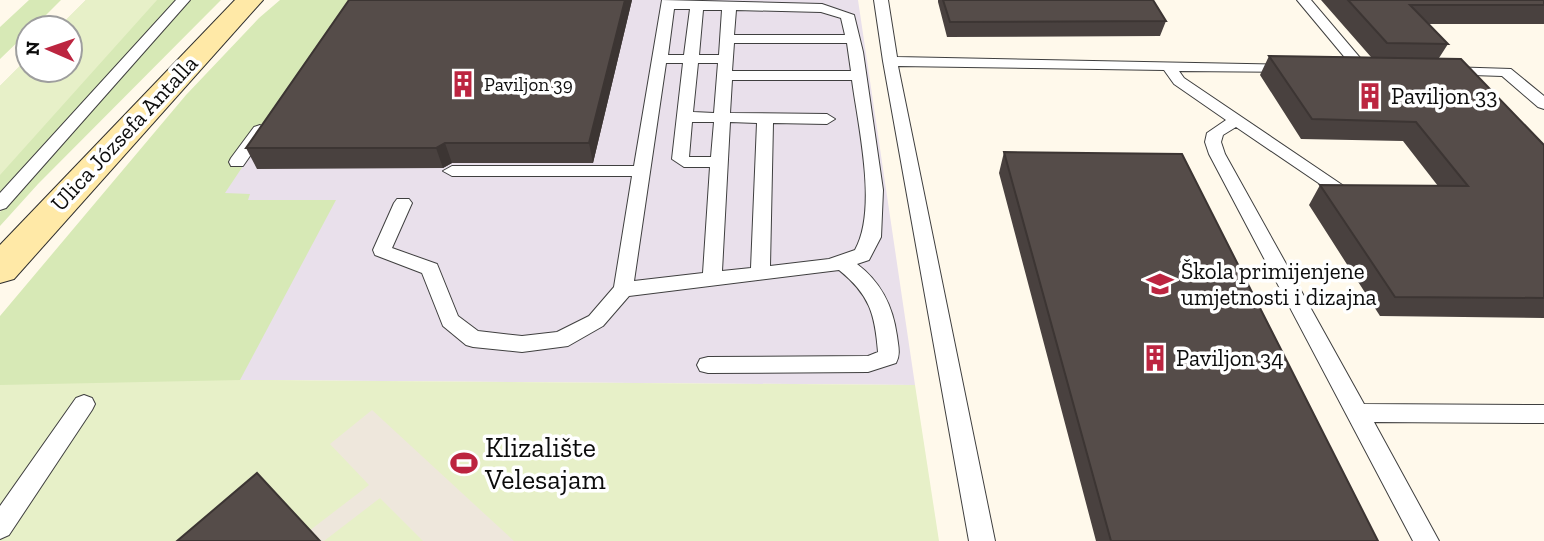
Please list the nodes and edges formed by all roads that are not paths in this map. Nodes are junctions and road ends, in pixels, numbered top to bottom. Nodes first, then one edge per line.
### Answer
1 (183, 0) edge
2 (250, 0) edge
3 (881, 0) edge
4 (1304, 0) edge
5 (669, 2) edge
6 (697, 5) junction
7 (729, 6) junction
8 (728, 39) junction
9 (853, 39) junction
10 (660, 59) junction
11 (691, 59) junction
12 (890, 61) junction
13 (1168, 66) junction
14 (726, 68) junction
15 (1307, 68) edge
16 (1334, 69) edge
17 (1427, 71) edge
18 (859, 75) junction
19 (1544, 104) edge
20 (684, 117) junction
21 (723, 118) junction
22 (765, 118) junction
23 (827, 118) dead end
24 (269, 119) edge
25 (1235, 121) junction
26 (237, 162) dead end
27 (721, 162) junction
28 (452, 171) dead end
29 (642, 171) junction
30 (1351, 197) edge
31 (403, 203) dead end
32 (0, 204) edge
33 (842, 262) junction
34 (0, 269) edge
35 (760, 274) junction
36 (712, 279) junction
37 (623, 289) junction
38 (708, 365) dead end
39 (84, 404) dead end
40 (1357, 413) junction
41 (1544, 414) edge
42 (0, 527) edge
43 (982, 541) edge
44 (1426, 541) edge

1 - 32 lane
2 - 34 street, Ulica Józsefa Antalla
3 - 12 lane
4 - 16 lane
5 - 6 lane
5 - 10 lane
6 - 7 lane
6 - 11 lane
7 - 8 lane
7 - 9 lane
8 - 9 lane
8 - 14 lane
9 - 18 lane
10 - 11 lane
10 - 29 lane
11 - 14 lane
11 - 20 lane
12 - 13 lane
12 - 43 lane
13 - 15 lane
13 - 25 lane
14 - 18 lane
14 - 21 lane
17 - 19 lane
18 - 33 lane
20 - 21 lane
20 - 27 lane
21 - 22 lane
21 - 27 lane
22 - 23 lane
22 - 35 lane
24 - 26 lane
25 - 30 lane
25 - 40 lane
27 - 36 lane
28 - 29 lane
29 - 37 lane
31 - 37 lane
33 - 35 lane
33 - 38 lane
35 - 36 lane
36 - 37 lane
39 - 42 lane
40 - 41 lane
40 - 44 lane

